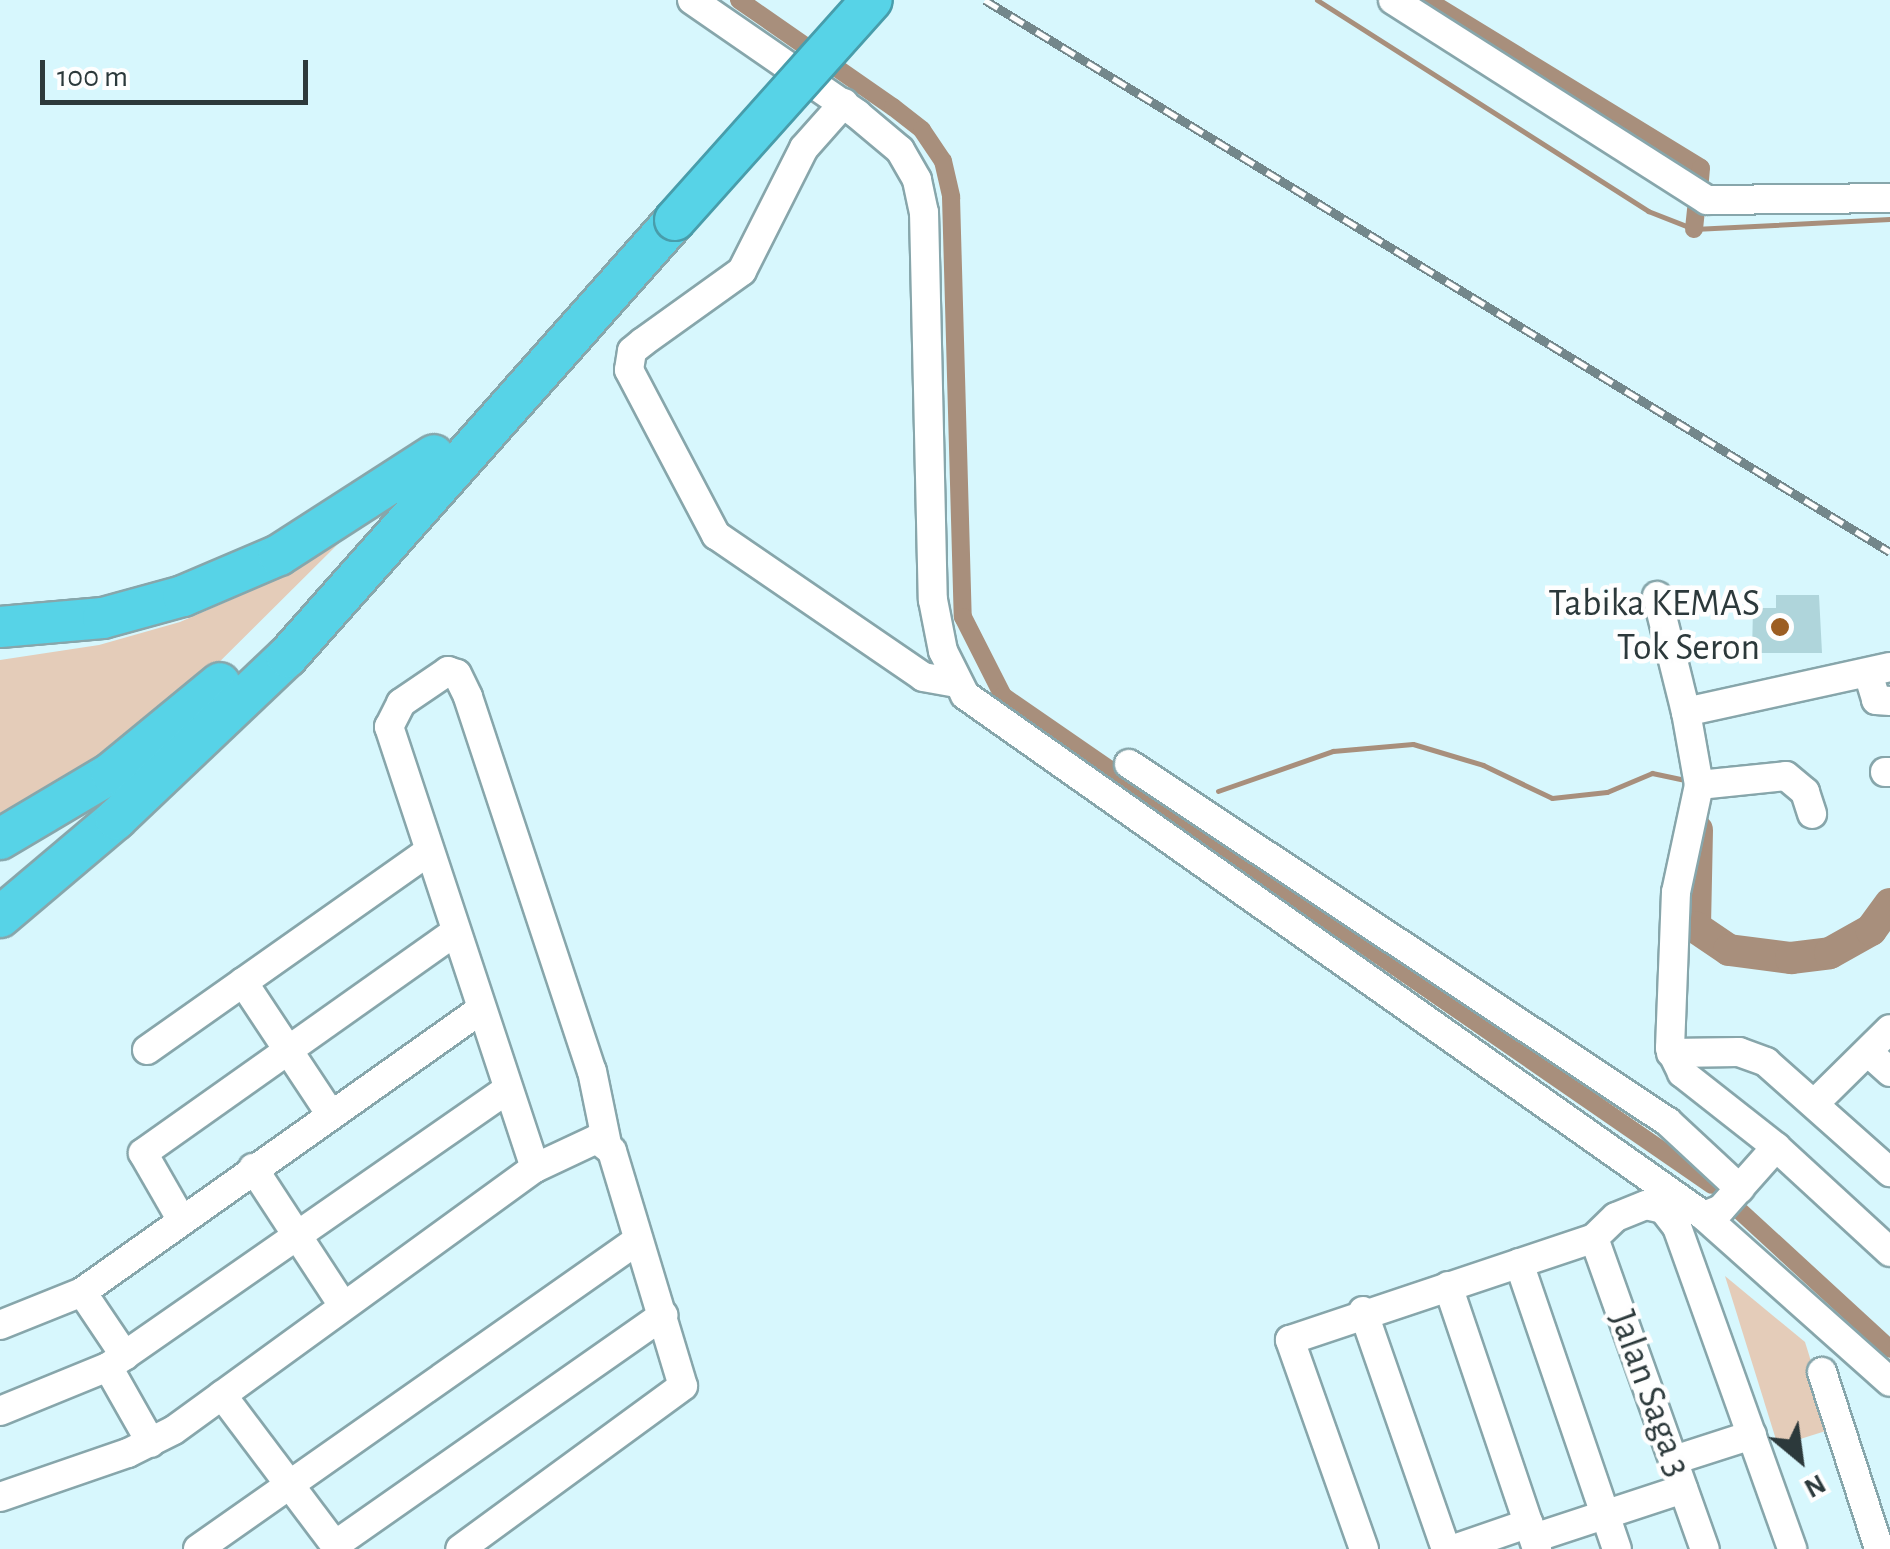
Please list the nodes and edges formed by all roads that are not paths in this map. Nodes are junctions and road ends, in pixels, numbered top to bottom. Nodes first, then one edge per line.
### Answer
1 (692, 0) edge
2 (840, 0) edge
3 (872, 0) edge
4 (1392, 0) edge
5 (844, 103) junction
6 (1890, 198) edge
7 (666, 214) junction
8 (439, 469) junction
9 (1657, 596) dead end
10 (0, 628) edge
11 (1879, 670) edge
12 (956, 684) junction
13 (1890, 701) edge
14 (1686, 712) junction
15 (1129, 764) dead end
16 (1700, 784) junction
17 (1812, 814) dead end
18 (0, 839) edge
19 (428, 852) junction
20 (0, 857) edge
21 (0, 917) edge
22 (455, 932) junction
23 (244, 982) junction
24 (481, 1010) junction
25 (1890, 1028) edge
26 (289, 1049) junction
27 (147, 1050) dead end
28 (1868, 1052) junction
29 (1670, 1053) junction
30 (1890, 1072) edge
31 (508, 1089) junction
32 (1816, 1103) junction
33 (330, 1115) junction
34 (607, 1144) junction
35 (1776, 1147) junction
36 (253, 1168) junction
37 (535, 1168) junction
38 (1890, 1172) edge
39 (1740, 1188) junction
40 (1704, 1216) junction
41 (181, 1219) junction
42 (296, 1233) junction
43 (1594, 1238) junction
44 (638, 1240) junction
45 (1890, 1252) edge
46 (1519, 1263) junction
47 (1448, 1286) junction
48 (82, 1292) junction
49 (342, 1304) junction
50 (1362, 1311) junction
51 (3, 1314) edge
52 (664, 1315) junction
53 (116, 1361) junction
54 (1822, 1372) dead end
55 (1890, 1382) edge
56 (222, 1395) junction
57 (0, 1410) edge
58 (1752, 1435) junction
59 (151, 1443) junction
60 (1674, 1460) junction
61 (292, 1486) junction
62 (1683, 1489) junction
63 (0, 1497) edge
64 (1605, 1515) junction
65 (1533, 1537) edge
66 (336, 1547) edge
67 (198, 1549) edge
68 (460, 1549) edge
69 (1364, 1549) edge
70 (1450, 1549) edge
71 (1617, 1549) edge
72 (1705, 1549) edge
73 (1792, 1549) edge
74 (1879, 1549) edge

1 - 5 street
2 - 7 highway
3 - 7 highway, bridge
4 - 6 street
5 - 12 street
5 - 12 street
7 - 8 highway
8 - 10 highway
8 - 18 highway
8 - 20 highway
8 - 21 highway
9 - 14 street
11 - 13 street
11 - 14 street
12 - 40 street
14 - 16 street
15 - 39 street
16 - 17 street
16 - 29 street
19 - 22 street
19 - 23 street
19 - 34 street
22 - 24 street
22 - 26 street
23 - 26 street
23 - 27 street
24 - 31 street
24 - 33 street
25 - 28 street
26 - 33 street
26 - 41 street
28 - 30 street
28 - 32 street
29 - 32 street
29 - 35 street
31 - 37 street
31 - 42 street
32 - 38 street
33 - 36 street
34 - 37 street
34 - 44 street
35 - 39 street
35 - 45 street
36 - 41 street
36 - 42 street
37 - 49 street
39 - 40 street
40 - 55 street
41 - 48 street
42 - 49 street
42 - 53 street
43 - 46 street
43 - 58 street
43 - 60 street, Jalan Saga 3
44 - 52 street
44 - 61 street
46 - 47 street
46 - 64 street
47 - 50 street
47 - 65 street
48 - 51 street
48 - 53 street
49 - 56 street
50 - 69 street
50 - 70 street
52 - 66 street
52 - 68 street
53 - 57 street
53 - 59 street
54 - 74 street
56 - 59 street
56 - 61 street
58 - 60 street
58 - 73 street
59 - 63 street
60 - 62 street, Jalan Saga 3
61 - 66 street
61 - 67 street
62 - 64 street
62 - 72 street, Jalan Saga 3
64 - 65 street
64 - 71 street
65 - 70 street

